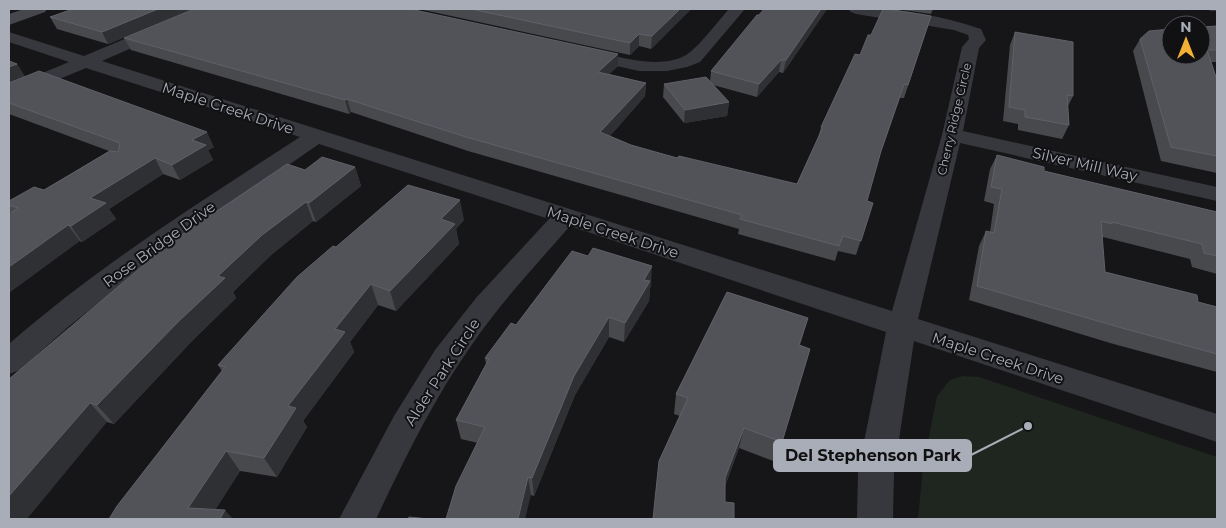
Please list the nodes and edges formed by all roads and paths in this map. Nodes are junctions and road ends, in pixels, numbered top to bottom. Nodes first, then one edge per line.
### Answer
1 (39, 9) edge
2 (209, 9) edge
3 (737, 9) edge
4 (856, 9) edge
5 (1213, 9) edge
6 (1217, 10) edge
7 (9, 20) edge
8 (9, 37) edge
9 (565, 49) edge
10 (83, 62) junction
11 (9, 94) edge
12 (952, 135) junction
13 (316, 136) junction
14 (1217, 194) edge
15 (565, 216) junction
16 (902, 326) junction
17 (9, 362) edge
18 (1217, 428) edge
19 (358, 519) edge
20 (875, 519) edge

1 - 7 main road
2 - 10 street
3 - 9 street
4 - 12 street, Cherry Ridge Circle
5 - 6 lane
8 - 10 street, Maple Creek Drive
10 - 11 street
10 - 13 street, Maple Creek Drive
12 - 14 street, Silver Mill Way
12 - 16 street, Cherry Ridge Circle
13 - 15 street, Maple Creek Drive
13 - 17 street, Rose Bridge Drive
15 - 16 street, Maple Creek Drive
15 - 19 street, Alder Park Circle
16 - 18 street, Maple Creek Drive
16 - 20 street, Cherry Ridge Circle

